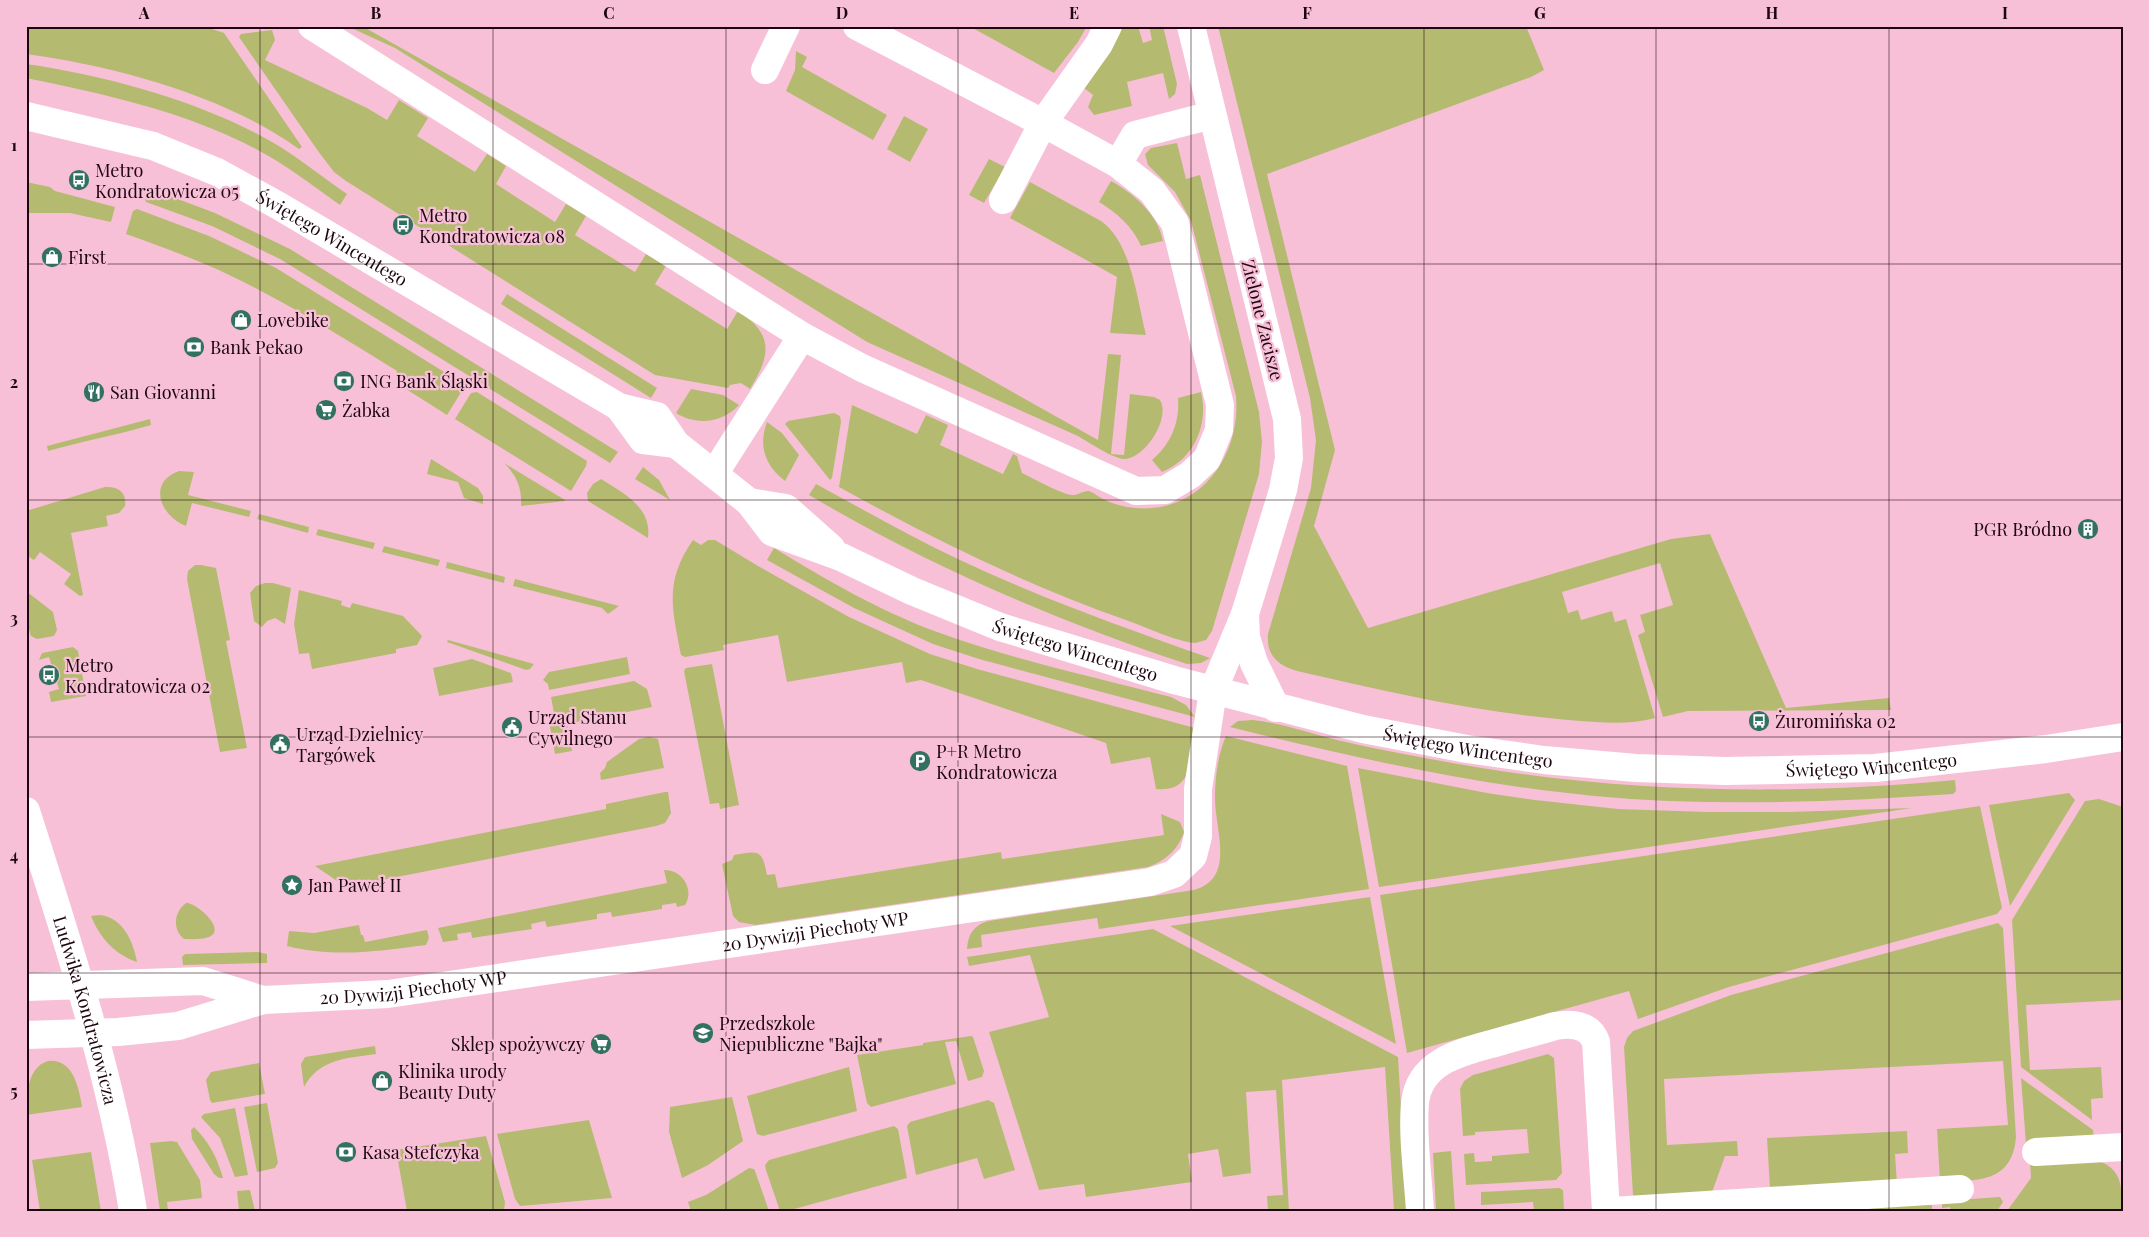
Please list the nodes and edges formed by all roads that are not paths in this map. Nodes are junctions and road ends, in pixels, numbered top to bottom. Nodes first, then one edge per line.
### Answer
1 (312, 26) edge
2 (786, 26) edge
3 (857, 26) edge
4 (1108, 26) edge
5 (1190, 26) edge
6 (765, 70) dead end
7 (1212, 115) junction
8 (26, 116) edge
9 (1043, 123) junction
10 (1118, 164) junction
11 (1003, 200) dead end
12 (802, 336) junction
13 (714, 474) junction
14 (1246, 614) junction
15 (1213, 691) junction
16 (1276, 708) junction
17 (2123, 737) edge
18 (26, 811) edge
19 (80, 984) junction
20 (26, 987) edge
21 (263, 1000) junction
22 (93, 1033) junction
23 (26, 1035) edge
24 (2123, 1147) edge
25 (2036, 1152) dead end
26 (1960, 1190) dead end
27 (133, 1211) edge
28 (1420, 1211) edge
29 (1606, 1211) edge
30 (1612, 1211) edge

1 - 12 street
2 - 6 street
3 - 9 street
4 - 9 street
5 - 7 street, Zielone Zacisze
7 - 10 street
7 - 14 street, Zielone Zacisze
8 - 13 street, Świętego Wincentego
9 - 10 street
9 - 11 street
10 - 12 street
12 - 13 street
13 - 15 street, Świętego Wincentego
14 - 15 street, Zielone Zacisze
14 - 16 street, Zielone Zacisze
15 - 16 street, Świętego Wincentego
15 - 21 street, 20 Dywizji Piechoty WP
16 - 17 street, Świętego Wincentego
18 - 19 street, Ludwika Kondratowicza
19 - 20 street, 20 Dywizji Piechoty WP
19 - 21 street, 20 Dywizji Piechoty WP
19 - 22 street, Ludwika Kondratowicza
21 - 22 street, 20 Dywizji Piechoty WP
22 - 23 street, 20 Dywizji Piechoty WP
22 - 27 street, Ludwika Kondratowicza
24 - 25 street
26 - 30 street
28 - 29 street

